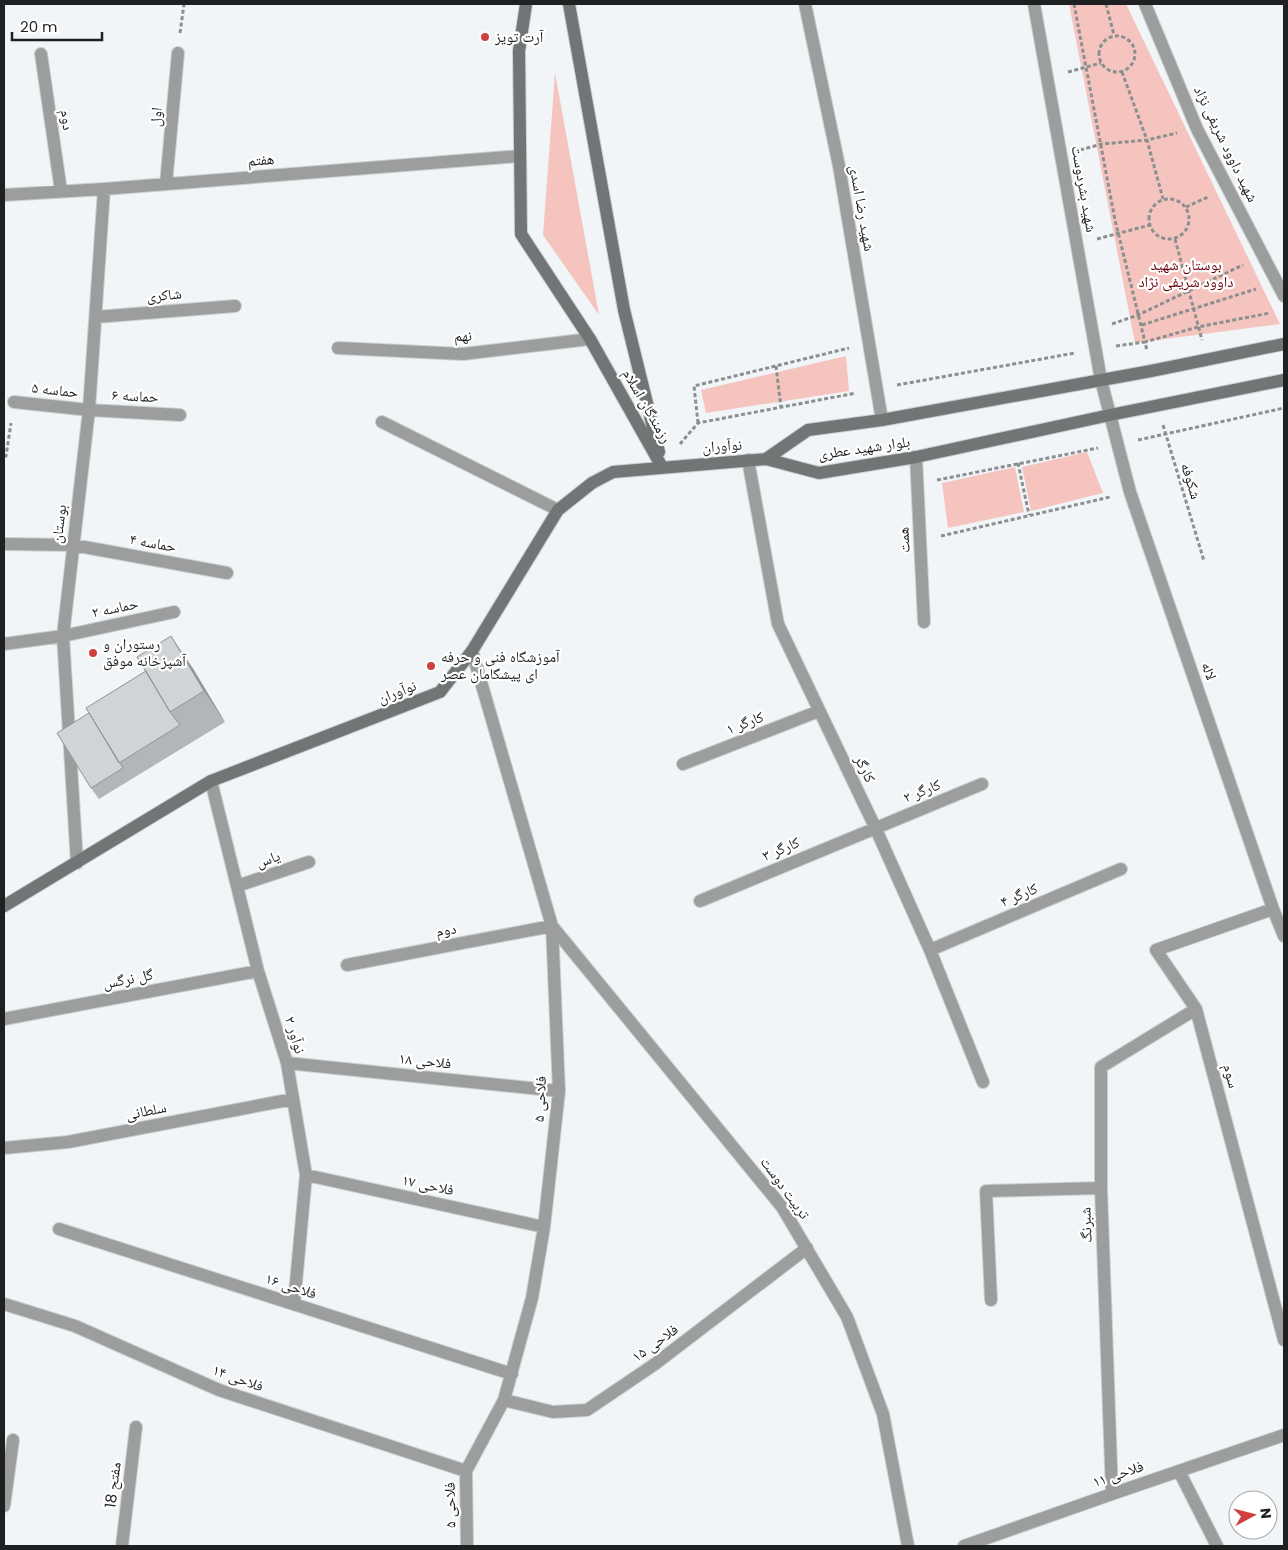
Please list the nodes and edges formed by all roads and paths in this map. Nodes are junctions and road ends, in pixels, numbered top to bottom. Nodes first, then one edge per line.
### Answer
1 (184, 4) edge
2 (526, 4) edge
3 (569, 4) edge
4 (805, 4) edge
5 (1034, 4) edge
6 (1074, 4) edge
7 (1106, 4) edge
8 (1145, 4) edge
9 (1114, 35) junction
10 (41, 54) dead end
11 (178, 54) joint
12 (1101, 63) junction
13 (1086, 67) junction
14 (1122, 72) junction
15 (1047, 77) junction
16 (1197, 129) junction
17 (1147, 140) junction
18 (1102, 144) junction
19 (520, 156) junction
20 (1061, 156) junction
21 (166, 184) junction
22 (104, 189) junction
23 (61, 191) junction
24 (4, 195) edge
25 (1163, 199) junction
26 (1150, 225) junction
27 (1119, 233) junction
28 (1175, 239) junction
29 (1077, 244) junction
30 (1264, 255) junction
31 (1276, 282) junction
32 (1190, 292) junction
33 (1284, 296) edge
34 (235, 306) dead end
35 (1194, 310) junction
36 (1275, 312) dead end
37 (1138, 315) junction
38 (96, 317) junction
39 (1142, 325) junction
40 (1198, 327) junction
41 (1092, 330) junction
42 (590, 339) junction
43 (1145, 342) junction
44 (869, 344) junction
45 (1284, 344) edge
46 (338, 348) dead end
47 (1095, 349) junction
48 (1209, 359) junction
49 (776, 366) junction
50 (1151, 371) junction
51 (1101, 380) junction
52 (1284, 380) edge
53 (877, 388) junction
54 (14, 402) joint
55 (1157, 406) junction
56 (781, 408) junction
57 (1284, 408) edge
58 (90, 410) junction
59 (180, 415) dead end
60 (1110, 415) junction
61 (882, 420) junction
62 (382, 422) dead end
63 (698, 422) junction
64 (1166, 435) junction
65 (1117, 444) junction
66 (4, 456) edge
67 (916, 457) junction
68 (766, 459) junction
69 (748, 460) junction
70 (1018, 463) junction
71 (662, 467) junction
72 (918, 484) junction
73 (1130, 492) junction
74 (558, 510) junction
75 (1029, 515) junction
76 (921, 541) junction
77 (4, 544) edge
78 (73, 545) junction
79 (1204, 561) dead end
80 (227, 573) dead end
81 (174, 612) dead end
82 (924, 622) dead end
83 (63, 636) junction
84 (4, 644) edge
85 (472, 651) junction
86 (819, 712) junction
87 (683, 764) dead end
88 (211, 781) junction
89 (982, 784) dead end
90 (875, 827) junction
91 (308, 862) dead end
92 (77, 863) junction
93 (1122, 869) dead end
94 (238, 886) junction
95 (700, 901) dead end
96 (4, 906) edge
97 (1273, 909) junction
98 (552, 926) junction
99 (1284, 936) edge
100 (930, 950) junction
101 (347, 965) dead end
102 (258, 971) junction
103 (1196, 1009) junction
104 (4, 1019) edge
105 (288, 1063) junction
106 (984, 1082) dead end
107 (559, 1091) junction
108 (293, 1099) junction
109 (4, 1148) edge
110 (306, 1175) junction
111 (1101, 1188) junction
112 (544, 1227) junction
113 (59, 1229) dead end
114 (806, 1248) junction
115 (991, 1300) dead end
116 (4, 1304) edge
117 (294, 1304) junction
118 (1284, 1340) edge
119 (512, 1374) junction
120 (504, 1400) junction
121 (136, 1427) dead end
122 (1284, 1435) edge
123 (13, 1440) dead end
124 (466, 1471) junction
125 (1179, 1471) junction
126 (1112, 1494) junction
127 (4, 1506) edge
128 (122, 1546) edge
129 (467, 1546) edge
130 (908, 1546) edge
131 (964, 1546) edge
132 (1217, 1546) edge

1 - 11 path
2 - 19 street, رزمندگان اسلام
3 - 71 street, رزمندگان اسلام
4 - 44 street, شهید رضا اسدی
5 - 15 street, شهید بشردوست
6 - 13 path
7 - 9 path
8 - 16 street, شهید داوود شریفی نژاد
9 - 12 path
9 - 14 path
10 - 23 street, دوم
11 - 21 street, اول
12 - 13 path
12 - 14 path
13 - 15 path
13 - 18 path
14 - 17 path
15 - 20 street, شهید بشردوست
16 - 17 path
16 - 30 street, شهید داوود شریفی نژاد
17 - 18 path
17 - 25 path
18 - 20 path
18 - 27 path
19 - 21 street, هفتم
19 - 42 street, رزمندگان اسلام
20 - 29 street, شهید بشردوست
21 - 22 street, هفتم
22 - 23 street, هفتم
22 - 38 street, بوستان
23 - 24 street, هفتم
25 - 26 path
25 - 28 path
26 - 27 path
26 - 28 path
27 - 29 path
27 - 37 path
28 - 32 path
29 - 41 street, شهید بشردوست
30 - 31 street, شهید داوود شریفی نژاد
30 - 32 path
31 - 33 street, شهید داوود شریفی نژاد
31 - 35 path
32 - 35 path
32 - 37 path
34 - 38 street, شاکری
35 - 39 path
35 - 40 path
36 - 40 path
37 - 39 path
37 - 41 path
38 - 58 street, بوستان
39 - 43 path
40 - 43 path
40 - 48 path
41 - 47 street, شهید بشردوست
42 - 46 street, نهم
42 - 71 street, رزمندگان اسلام
43 - 47 path
43 - 50 path
44 - 49 path
44 - 53 street, شهید رضا اسدی
45 - 48 street, بلوار شهید عطری
47 - 51 street, شهید بشردوست
47 - 53 path
48 - 50 street, بلوار شهید عطری
49 - 56 path
49 - 63 path
50 - 51 street, بلوار شهید عطری
51 - 60 street, شهید بشردوست
51 - 61 street, بلوار شهید عطری
52 - 55 street, بلوار شهید عطری
53 - 56 path
53 - 61 street, شهید رضا اسدی
54 - 58 street, حماسه ۵
54 - 66 path, حماسه ۵
55 - 60 street, بلوار شهید عطری
55 - 64 path, شکوفه
56 - 63 path
57 - 64 path
58 - 59 street, حماسه ۶
58 - 78 street, بوستان
60 - 65 street, لاله
60 - 67 street, بلوار شهید عطری
61 - 68 street, بلوار شهید عطری
62 - 74 street
63 - 71 path
64 - 65 path
64 - 79 path, شکوفه
65 - 70 path
65 - 73 street, لاله
67 - 68 street, بلوار شهید عطری
67 - 72 street, همت
68 - 69 street, نوآوران
69 - 71 street, نوآوران
69 - 86 street, کارگر
70 - 72 path
70 - 75 path
71 - 74 street, نوآوران
72 - 76 street, همت
73 - 75 path
73 - 97 street, لاله
74 - 85 street, نوآوران
75 - 76 path
76 - 82 street, همت
77 - 78 street, حماسه ۴
78 - 80 street, حماسه ۴
78 - 83 street, بوستان
81 - 83 street, حماسه ۲
83 - 84 street, حماسه ۲
83 - 92 street, بوستان
85 - 88 street, نوآوران
85 - 98 street, فلاحی ۵
86 - 87 street, کارگر ۱
86 - 90 street, کارگر
88 - 92 street, نوآوران
88 - 94 street, نوآور ۲
89 - 90 street, کارگر ۲
90 - 95 street, کارگر ۳
90 - 100 street, کارگر
91 - 94 street, یاس
92 - 96 street, نوآوران
93 - 100 street, کارگر ۴
94 - 102 street, نوآور ۲
97 - 99 street, لاله
97 - 103 street, سوم
98 - 101 street, دوم
98 - 107 street, فلاحی ۵
98 - 114 street, تربیت دوست
100 - 106 street, کارگر
102 - 104 street, گل نرگس
102 - 105 street, نوآور ۲
103 - 111 street, شبرنگ
103 - 118 street, سوم
105 - 107 street, فلاحی ۱۸
105 - 108 street, نوآور ۲
107 - 112 street, فلاحی ۵
108 - 109 street, سلطانی
108 - 110 street, نوآور ۲
110 - 112 street, فلاحی ۱۷
110 - 117 street, نوآور ۲
111 - 115 street
111 - 126 street, شبرنگ
112 - 119 street, فلاحی ۵
113 - 117 street, فلاحی ۱۶
114 - 120 street, فلاحی ۱۵
114 - 130 street, تربیت دوست
116 - 124 street, فلاحی ۱۴
117 - 119 street, فلاحی ۱۶
119 - 120 street, فلاحی ۵
120 - 124 street, فلاحی ۵
121 - 128 street, مفتح 18
122 - 125 street, فلاحی ۱۱
123 - 127 street
124 - 129 street, فلاحی ۵
125 - 126 street, فلاحی ۱۱
125 - 132 street
126 - 131 street, فلاحی ۱۱

